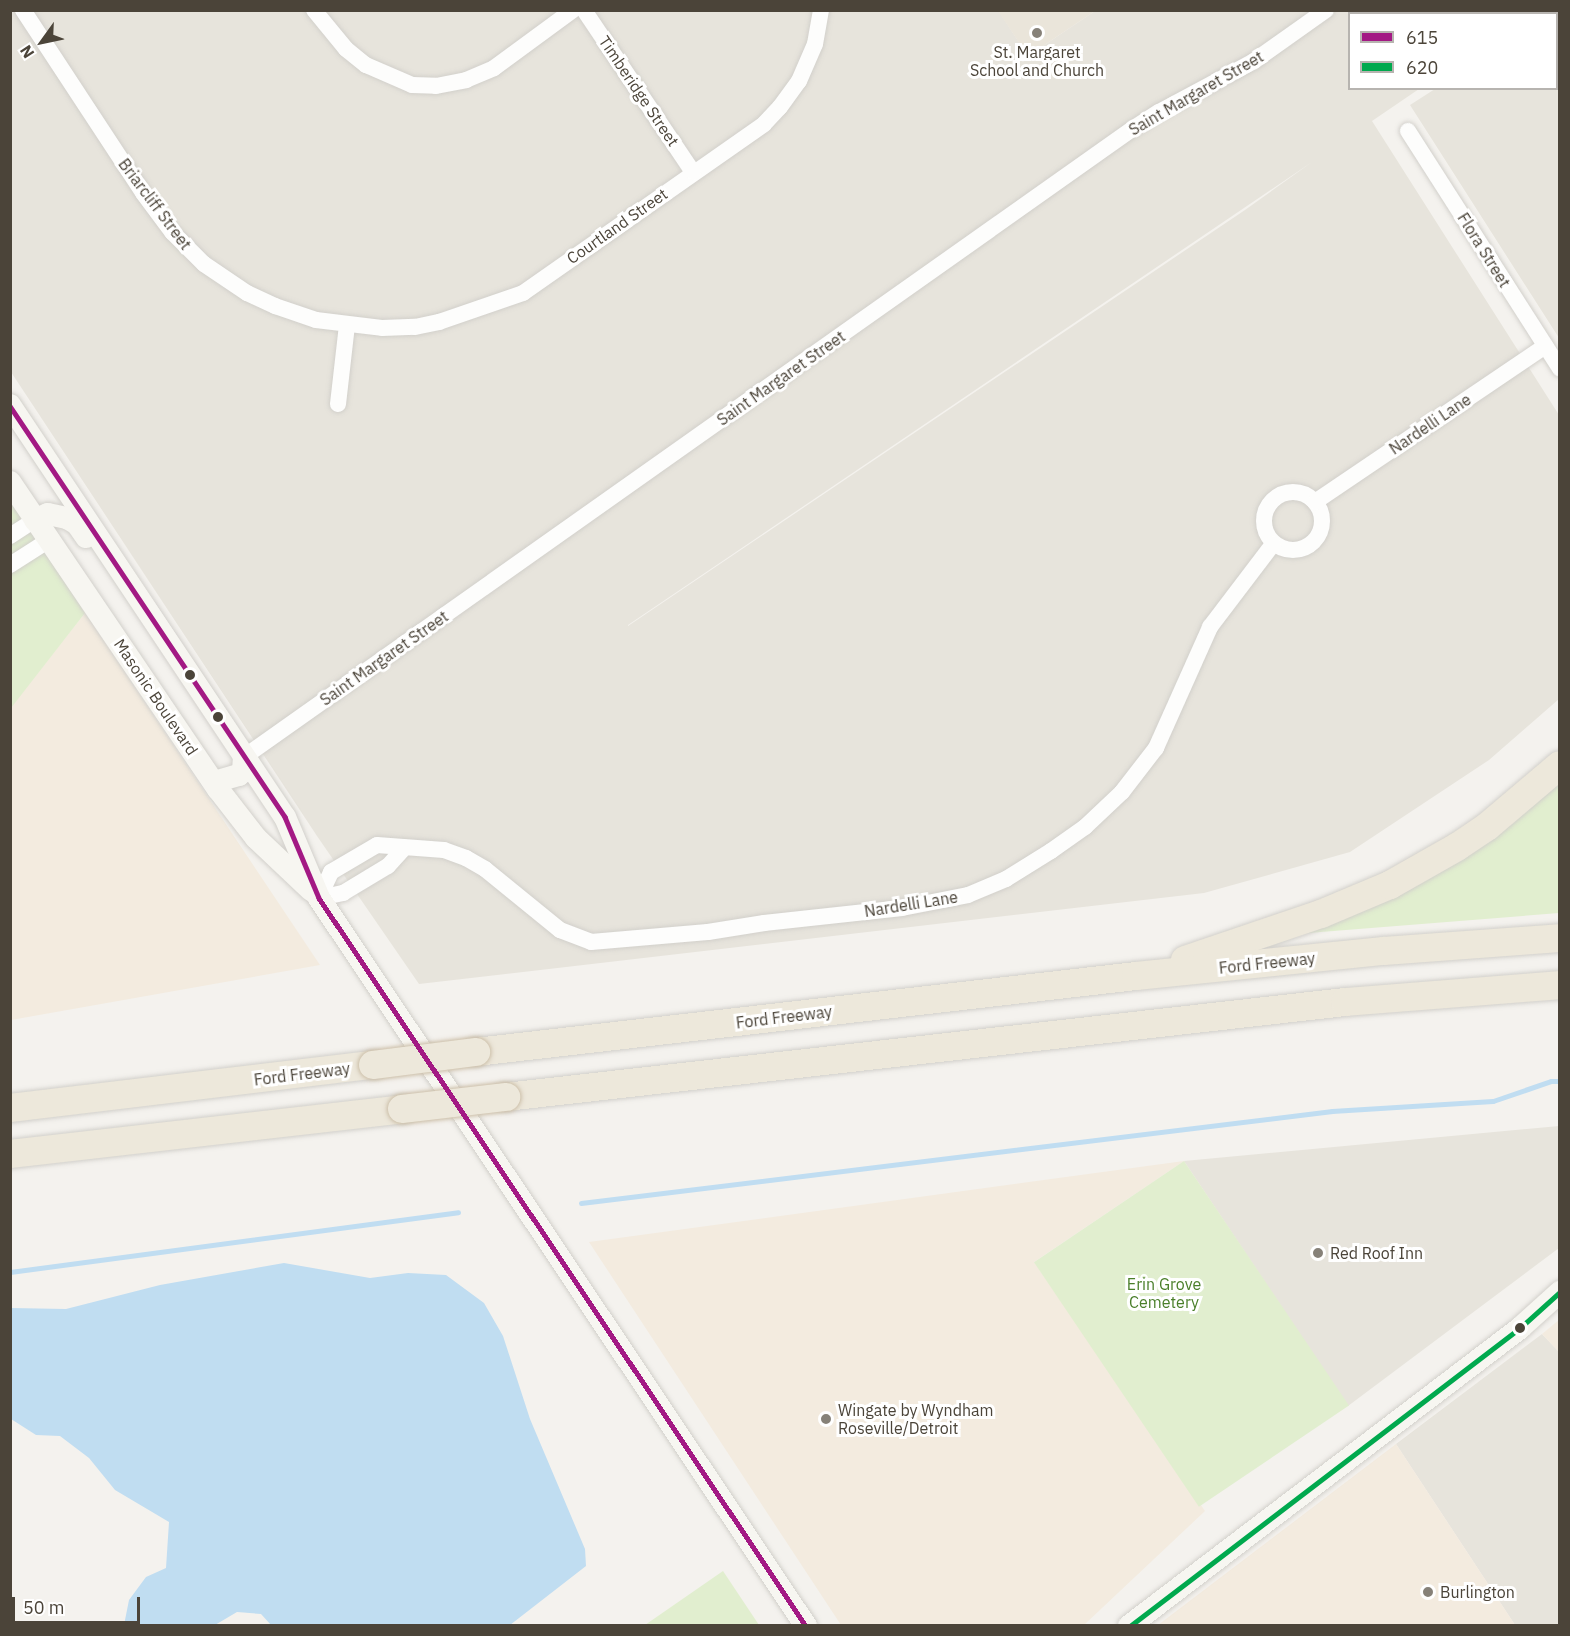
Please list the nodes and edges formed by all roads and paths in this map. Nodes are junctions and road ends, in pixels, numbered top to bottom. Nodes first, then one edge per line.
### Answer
1 (23, 10) edge
2 (314, 10) edge
3 (573, 10) edge
4 (584, 10) edge
5 (1326, 10) edge
6 (821, 17) edge
7 (1408, 131) dead end
8 (693, 172) junction
9 (347, 325) junction
10 (1545, 346) junction
11 (1560, 369) edge
12 (338, 404) dead end
13 (10, 405) edge
14 (10, 482) edge
15 (1315, 502) junction
16 (35, 520) junction
17 (10, 536) edge
18 (49, 540) junction
19 (1273, 544) junction
20 (10, 565) edge
21 (151, 617) junction
22 (244, 757) junction
23 (1560, 765) edge
24 (214, 782) junction
25 (405, 847) junction
26 (319, 898) junction
27 (1560, 938) edge
28 (1136, 976) junction
29 (1560, 985) edge
30 (10, 1108) edge
31 (10, 1154) edge
32 (1560, 1292) edge
33 (806, 1626) edge
34 (1129, 1626) edge

1 - 9 street, Briarcliff Street
2 - 3 street
4 - 8 street, Timberidge Street
5 - 22 street, Saint Margaret Street
6 - 8 street, Courtland Street
7 - 10 street, Flora Street
8 - 9 street, Courtland Street
9 - 12 street
10 - 11 street, Flora Street
10 - 15 street, Nardelli Lane
13 - 21 main road, Masonic Boulevard
14 - 16 main road, Masonic Boulevard
15 - 19 street
15 - 19 street
16 - 17 street
16 - 18 main road, Masonic Boulevard
16 - 21 main road
18 - 20 street
18 - 24 main road, Masonic Boulevard
19 - 25 street, Nardelli Lane
21 - 22 main road, Masonic Boulevard
22 - 24 main road
22 - 26 main road, Masonic Boulevard
23 - 28 highway
24 - 26 main road, Masonic Boulevard
25 - 26 street
25 - 26 street, Nardelli Lane
26 - 33 main road, Masonic Boulevard
27 - 28 highway, Ford Freeway
28 - 30 highway, Ford Freeway, bridge
29 - 31 highway, bridge
32 - 34 main road

